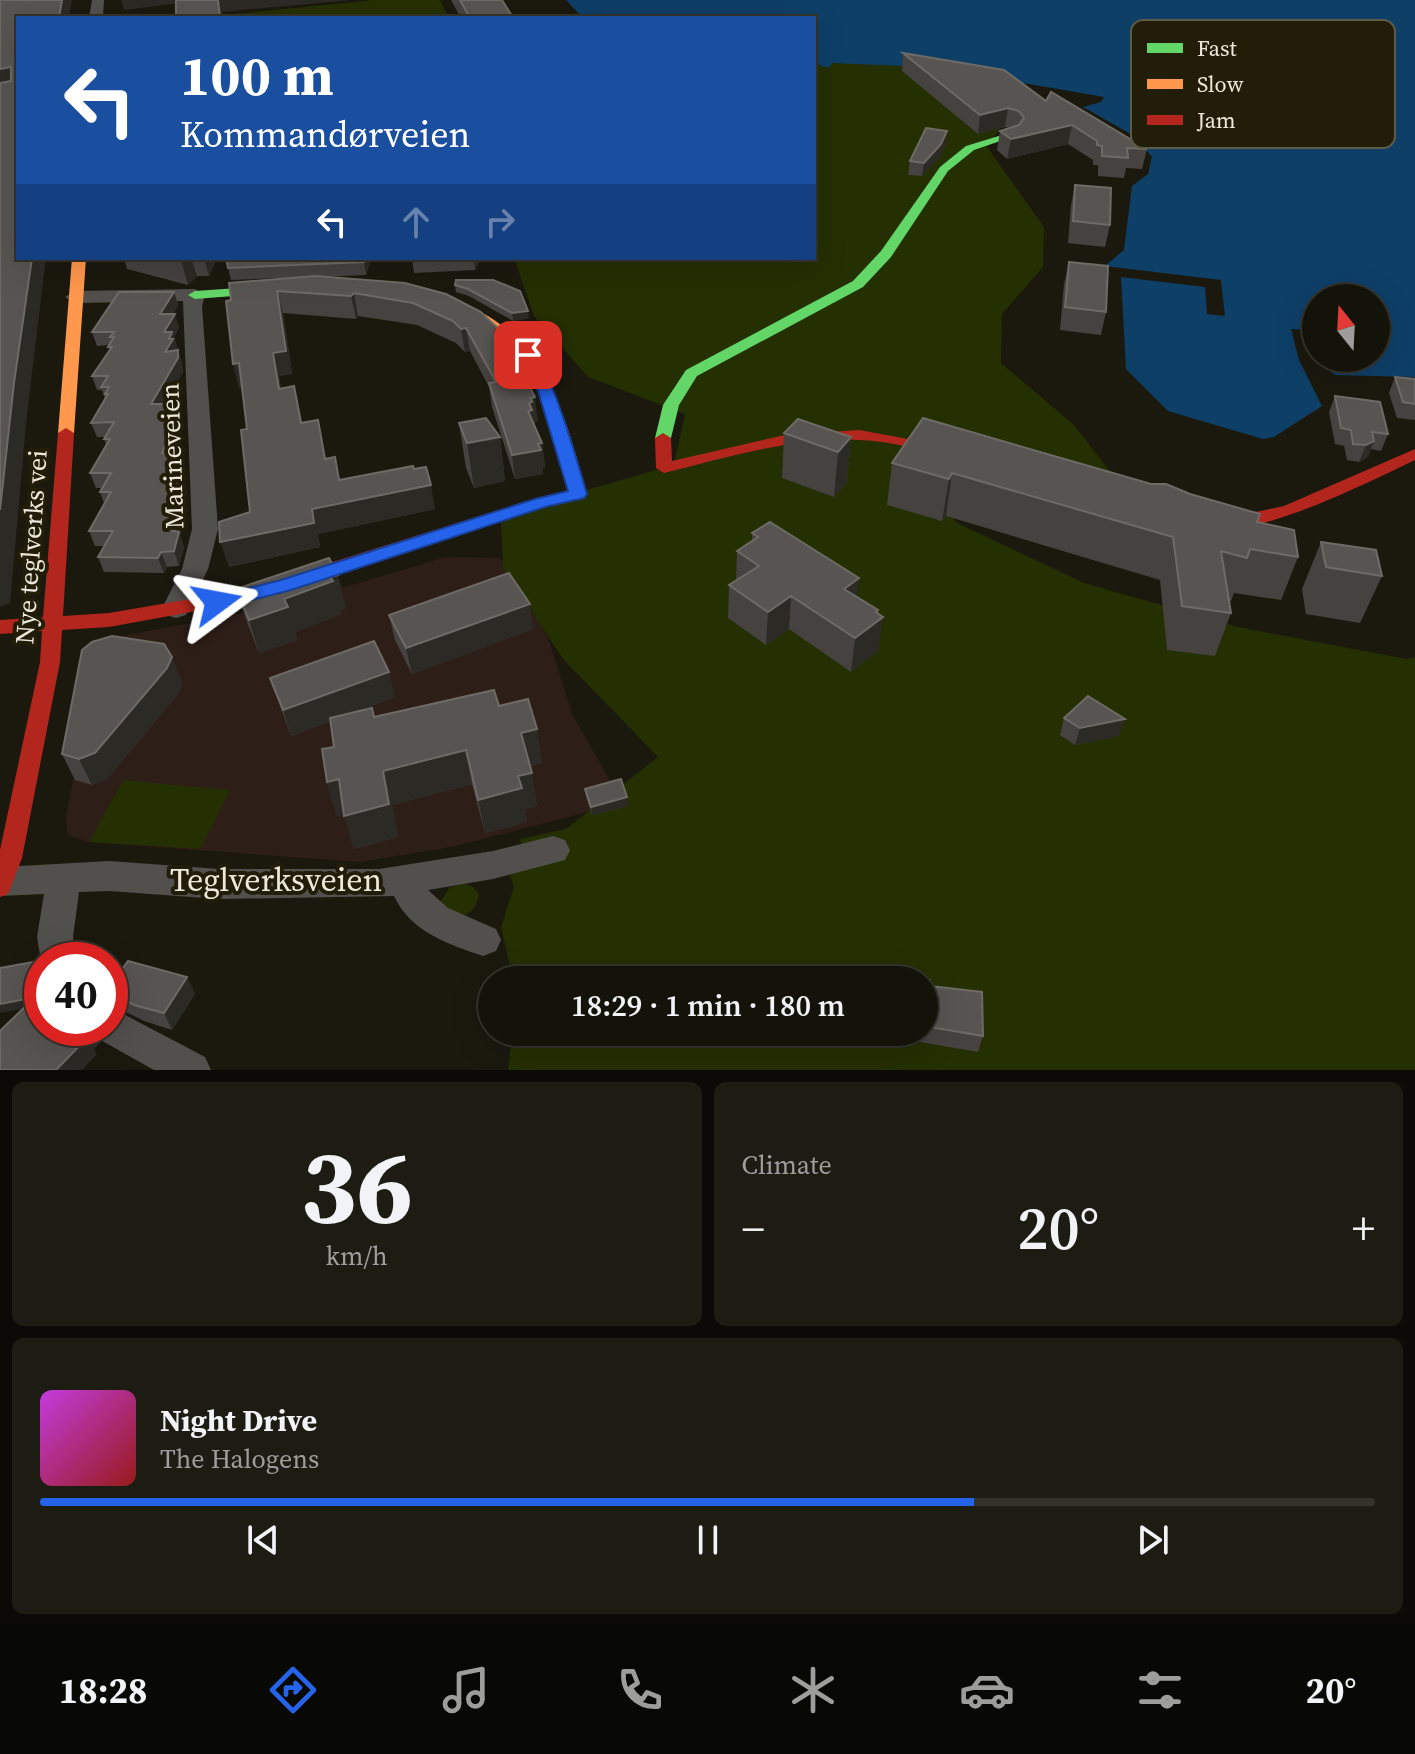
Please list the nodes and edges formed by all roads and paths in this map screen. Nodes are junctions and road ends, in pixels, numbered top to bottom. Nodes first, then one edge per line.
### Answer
1 (1006, 137) edge
2 (79, 260) edge
3 (301, 288) edge
4 (195, 295) junction
5 (424, 296) edge
6 (75, 297) junction
7 (1415, 454) edge
8 (977, 457) edge
9 (1197, 520) edge
10 (176, 608) junction
11 (51, 623) junction
12 (0, 627) edge
13 (553, 850) dead end
14 (64, 878) junction
15 (405, 880) junction
16 (1, 884) edge
17 (483, 940) dead end
18 (55, 942) edge
19 (128, 1035) edge
20 (191, 1070) edge

1 - 8 street
2 - 6 street, Nye teglverks vei
3 - 4 street
4 - 6 street
4 - 10 street, Marineveien
5 - 10 street
6 - 11 street, Nye teglverks vei
7 - 9 street
10 - 11 street
11 - 12 street
11 - 16 street, Nye teglverks vei
13 - 15 street, Teglverksveien
14 - 15 street, Teglverksveien
14 - 16 street, Teglverksveien
14 - 18 street
15 - 17 street
19 - 20 street

